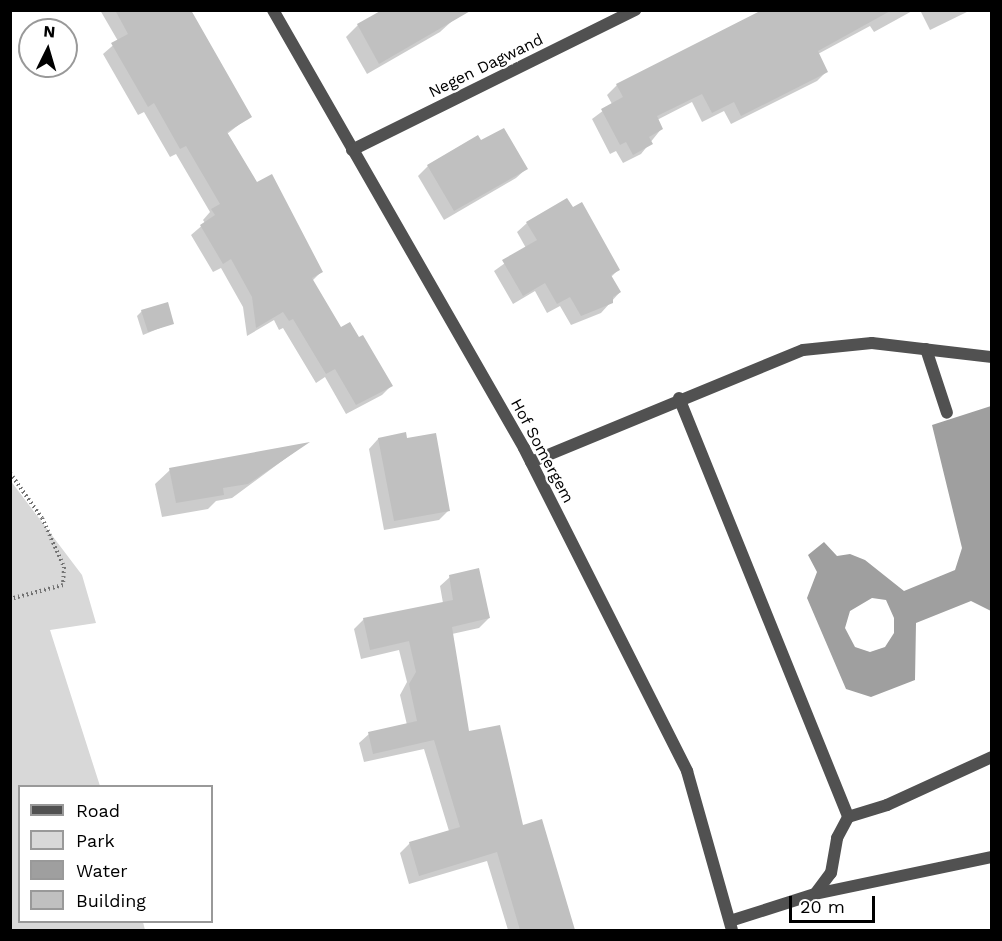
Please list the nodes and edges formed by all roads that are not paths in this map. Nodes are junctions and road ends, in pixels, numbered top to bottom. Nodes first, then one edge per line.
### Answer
1 (273, 10) edge
2 (635, 10) edge
3 (352, 150) junction
4 (926, 349) junction
5 (992, 357) edge
6 (679, 398) junction
7 (947, 413) dead end
8 (531, 462) junction
9 (992, 757) edge
10 (848, 818) junction
11 (992, 857) edge
12 (815, 894) junction
13 (731, 926) edge

1 - 3 street, Hof Somergem
2 - 3 street, Negen Dagwand
3 - 8 street, Hof Somergem
4 - 5 street
4 - 6 street
4 - 7 street
6 - 8 street
6 - 10 street
8 - 13 street, Hof Somergem
9 - 10 street
10 - 12 street
11 - 12 street
12 - 13 street

